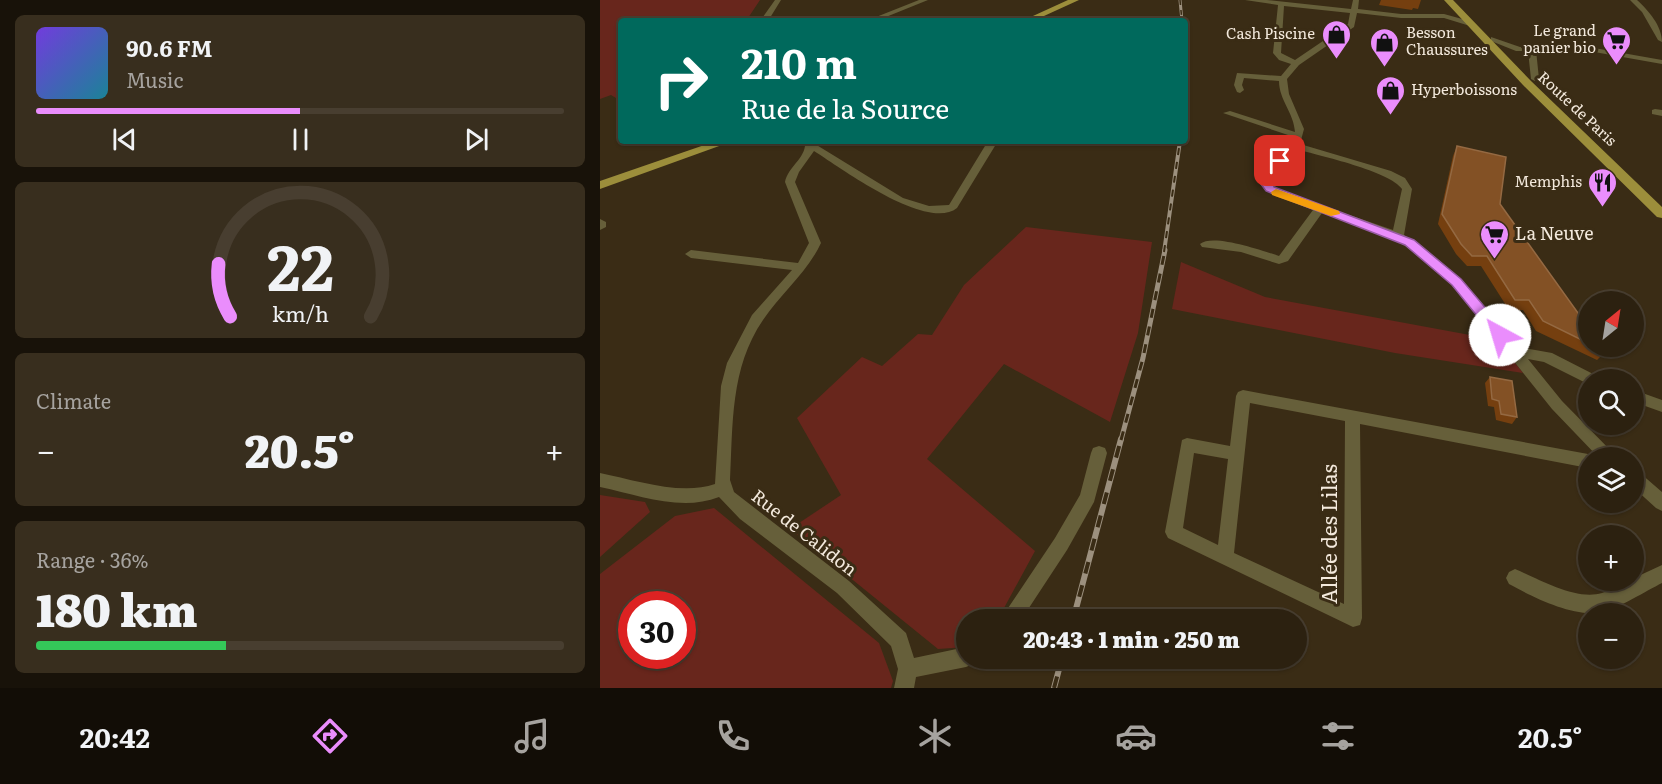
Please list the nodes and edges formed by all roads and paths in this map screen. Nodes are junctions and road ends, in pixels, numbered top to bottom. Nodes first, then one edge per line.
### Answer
1 (778, 0) edge
2 (925, 0) edge
3 (1075, 0) edge
4 (1248, 0) edge
5 (1447, 0) edge
6 (1457, 0) edge
7 (1633, 0) edge
8 (1281, 5) junction
9 (1356, 6) edge
10 (1446, 16) junction
11 (766, 18) edge
12 (878, 18) edge
13 (1033, 18) edge
14 (1468, 18) junction
15 (1650, 19) junction
16 (1662, 22) edge
17 (1662, 40) edge
18 (1492, 41) junction
19 (1527, 50) junction
20 (1507, 57) junction
21 (1662, 62) edge
22 (1296, 63) junction
23 (1283, 79) junction
24 (1535, 79) junction
25 (1240, 90) dead end
26 (1227, 113) dead end
27 (1295, 141) junction
28 (698, 144) edge
29 (718, 144) edge
30 (810, 144) edge
31 (814, 144) edge
32 (991, 144) edge
33 (600, 180) edge
34 (600, 185) edge
35 (1662, 207) edge
36 (1320, 208) junction
37 (1662, 214) edge
38 (600, 222) edge
39 (600, 227) edge
40 (1398, 236) junction
41 (1206, 244) dead end
42 (691, 254) dead end
43 (800, 267) junction
44 (1515, 352) junction
45 (1578, 373) edge
46 (1644, 400) edge
47 (1662, 406) edge
48 (1352, 417) junction
49 (1599, 447) edge
50 (1099, 453) dead end
51 (1237, 454) junction
52 (1578, 460) edge
53 (600, 480) edge
54 (1644, 487) edge
55 (725, 488) junction
56 (1662, 503) edge
57 (1225, 558) junction
58 (1662, 574) edge
59 (1515, 578) dead end
60 (1016, 609) edge
61 (956, 660) edge
62 (906, 678) edge

1 - 11 street
2 - 12 street
3 - 13 main road
4 - 8 street
5 - 10 street
5 - 14 main road, Route de Paris
6 - 14 main road, Route de Paris
7 - 15 street
8 - 9 street
8 - 22 street
9 - 10 street
9 - 22 street
10 - 14 street
14 - 18 main road, Route de Paris
14 - 18 main road, Route de Paris
15 - 16 street
15 - 17 street
18 - 19 street
18 - 20 main road, Route de Paris
19 - 20 street
19 - 21 street
19 - 24 street
20 - 24 main road, Route de Paris
20 - 37 main road, Route de Paris
22 - 23 street
23 - 25 street
23 - 27 street
24 - 35 main road, Route de Paris
26 - 27 street
27 - 36 street
27 - 40 street
28 - 33 main road
29 - 34 main road
30 - 43 street, Rue de Calidon
31 - 32 street
36 - 40 street
36 - 41 street
38 - 39 street
40 - 44 street
42 - 43 street
43 - 55 street, Rue de Calidon
44 - 45 street
44 - 49 street
46 - 47 street
48 - 51 street
48 - 52 street
48 - 57 street, Allée des Lilas
50 - 60 street
51 - 57 street
51 - 57 street, Allée des Lilas
53 - 55 street
54 - 56 street
55 - 62 street, Rue de Calidon
58 - 59 street
61 - 62 street

